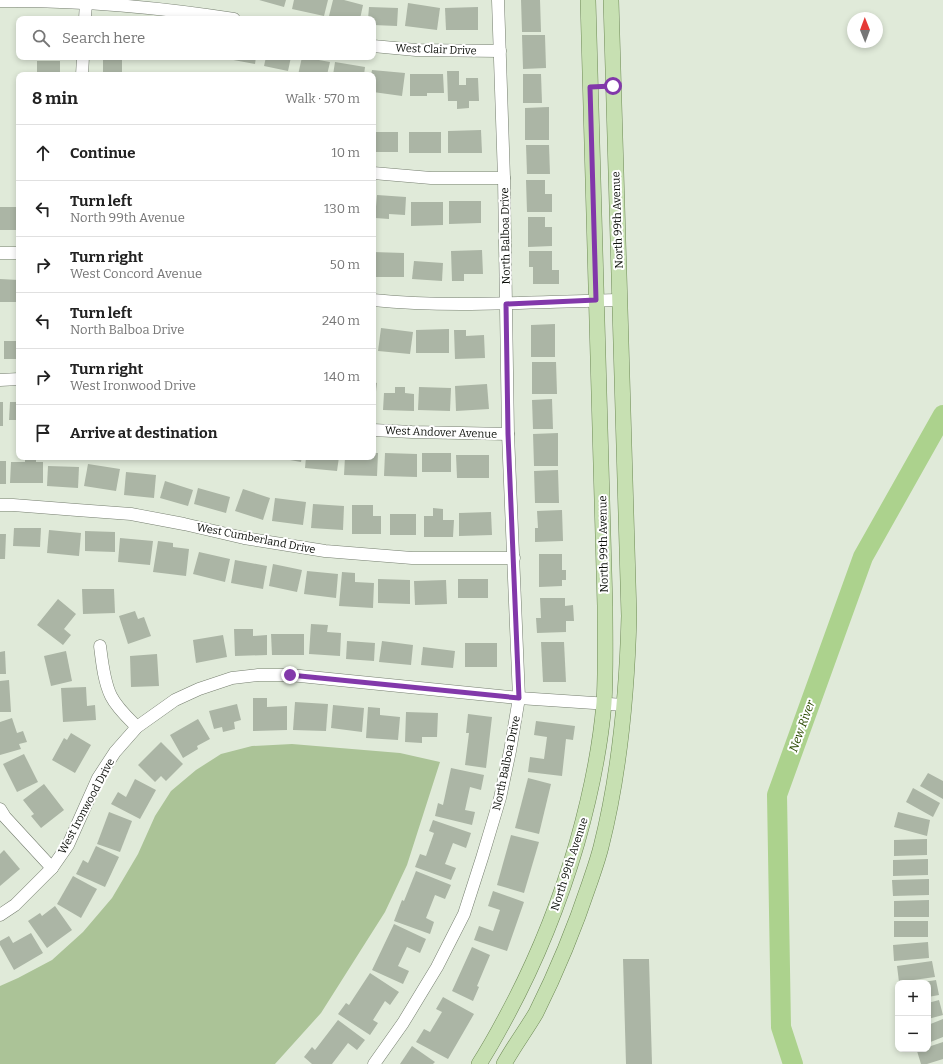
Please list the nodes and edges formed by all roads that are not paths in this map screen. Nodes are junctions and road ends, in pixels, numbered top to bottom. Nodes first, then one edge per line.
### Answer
1 (0, 0) edge
2 (498, 0) edge
3 (588, 0) edge
4 (611, 0) edge
5 (86, 2) junction
6 (85, 16) edge
7 (214, 16) edge
8 (376, 46) edge
9 (500, 51) junction
10 (83, 60) edge
11 (82, 72) edge
12 (613, 86) junction
13 (590, 87) junction
14 (376, 173) edge
15 (504, 178) junction
16 (0, 253) edge
17 (16, 253) edge
18 (376, 300) edge
19 (596, 300) junction
20 (620, 300) junction
21 (506, 304) junction
22 (16, 379) edge
23 (0, 380) edge
24 (376, 430) edge
25 (508, 434) junction
26 (0, 505) edge
27 (514, 558) junction
28 (100, 646) dead end
29 (519, 698) junction
30 (604, 704) junction
31 (624, 705) junction
32 (137, 727) junction
33 (0, 809) edge
34 (52, 868) junction
35 (0, 915) edge
36 (374, 1064) edge
37 (479, 1064) edge
38 (504, 1064) edge

1 - 5 street
2 - 9 street, North Balboa Drive
3 - 13 main road, North 99th Avenue
4 - 12 main road, North 99th Avenue
5 - 6 street
5 - 7 street
8 - 9 street, West Clair Drive
9 - 15 street, North Balboa Drive
10 - 11 street
12 - 13 main road
12 - 20 main road, North 99th Avenue
13 - 19 main road, North 99th Avenue
14 - 15 street
15 - 21 street, North Balboa Drive
16 - 17 street
18 - 21 street
19 - 20 street
19 - 21 street
19 - 30 main road, North 99th Avenue
20 - 31 main road, North 99th Avenue
21 - 25 street, North Balboa Drive
22 - 23 street
24 - 25 street, West Andover Avenue
25 - 27 street, North Balboa Drive
26 - 27 street, West Cumberland Drive
27 - 29 street, North Balboa Drive
28 - 32 street
29 - 30 street, West Ironwood Drive
29 - 32 street, West Ironwood Drive
29 - 36 street, North Balboa Drive
30 - 31 street, West Ironwood Drive
30 - 37 main road, North 99th Avenue
31 - 38 main road, North 99th Avenue
32 - 34 street, West Ironwood Drive
33 - 34 street
34 - 35 street, West Ironwood Drive

